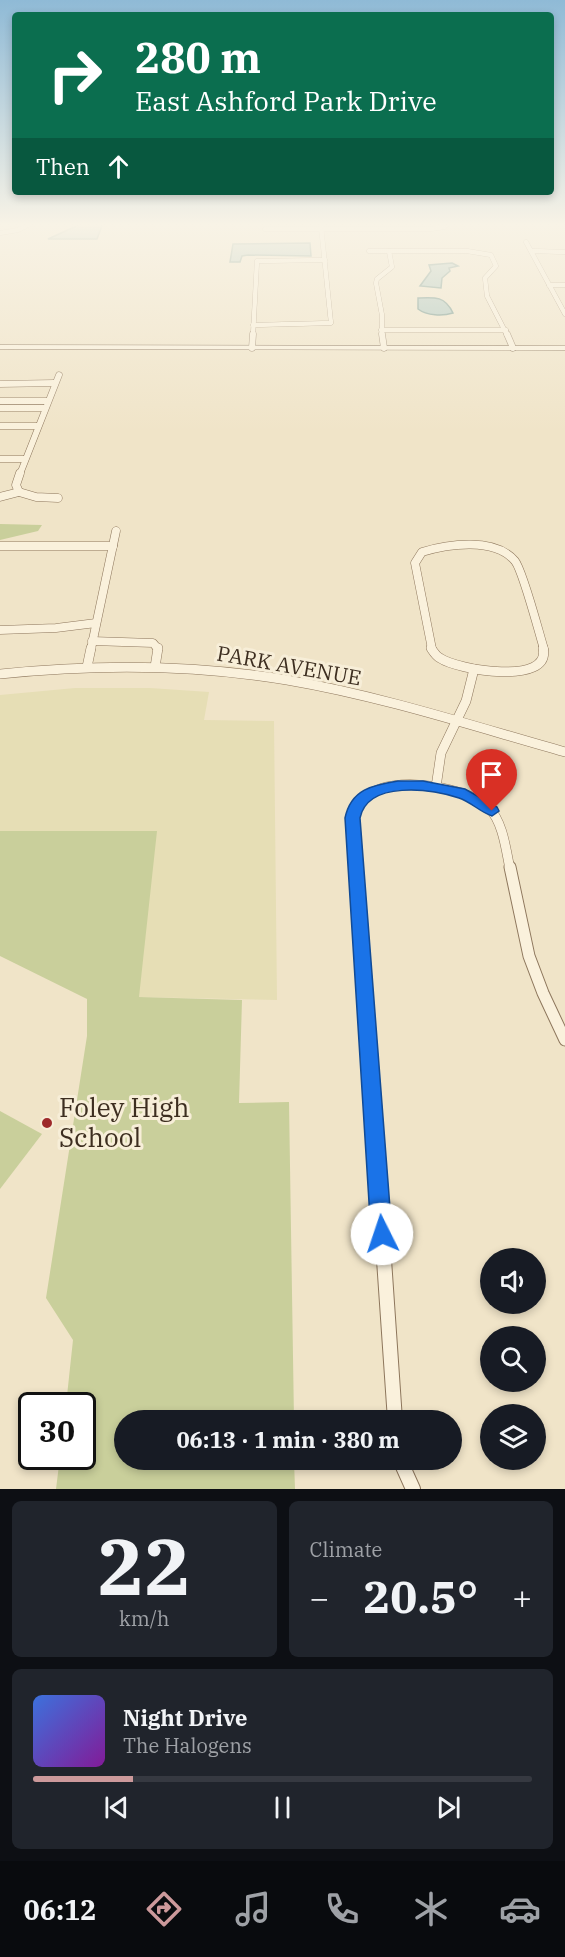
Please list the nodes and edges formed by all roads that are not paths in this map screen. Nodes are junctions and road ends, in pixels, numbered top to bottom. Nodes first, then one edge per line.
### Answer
1 (255, 292) edge
2 (328, 292) edge
3 (378, 292) edge
4 (486, 292) edge
5 (553, 292) edge
6 (565, 314) edge
7 (253, 325) junction
8 (381, 330) junction
9 (506, 330) junction
10 (0, 347) edge
11 (252, 348) junction
12 (384, 348) junction
13 (513, 348) junction
14 (565, 348) edge
15 (59, 375) dead end
16 (54, 383) junction
17 (0, 384) edge
18 (0, 401) edge
19 (46, 404) junction
20 (0, 408) edge
21 (0, 426) edge
22 (37, 426) junction
23 (0, 459) edge
24 (25, 459) junction
25 (19, 492) junction
26 (0, 497) edge
27 (58, 498) dead end
28 (116, 531) dead end
29 (0, 546) edge
30 (113, 546) junction
31 (96, 623) junction
32 (0, 630) edge
33 (92, 642) junction
34 (87, 667) junction
35 (155, 667) junction
36 (474, 669) junction
37 (0, 674) edge
38 (455, 722) junction
39 (565, 752) edge
40 (436, 787) junction
41 (565, 1040) edge
42 (394, 1410) edge
43 (404, 1470) edge
44 (413, 1489) edge

1 - 7 street
2 - 7 street
3 - 8 street
4 - 9 street
5 - 6 street
7 - 11 street
8 - 9 street
8 - 12 street
9 - 13 street
10 - 11 street
11 - 12 street
12 - 13 street
13 - 14 street
15 - 16 street
16 - 17 street
16 - 19 street
18 - 19 street
19 - 20 street
19 - 22 street
21 - 22 street
22 - 24 street
23 - 24 street
24 - 25 street
25 - 26 street
25 - 27 street
28 - 30 street
29 - 30 street
30 - 31 street
31 - 32 street
31 - 33 street
33 - 34 street
33 - 35 street
34 - 35 street, PARK AVENUE
34 - 37 street, PARK AVENUE
35 - 38 street, PARK AVENUE
36 - 36 street
36 - 38 street
38 - 39 street, PARK AVENUE
38 - 40 street
40 - 41 street
40 - 42 street
43 - 44 street

